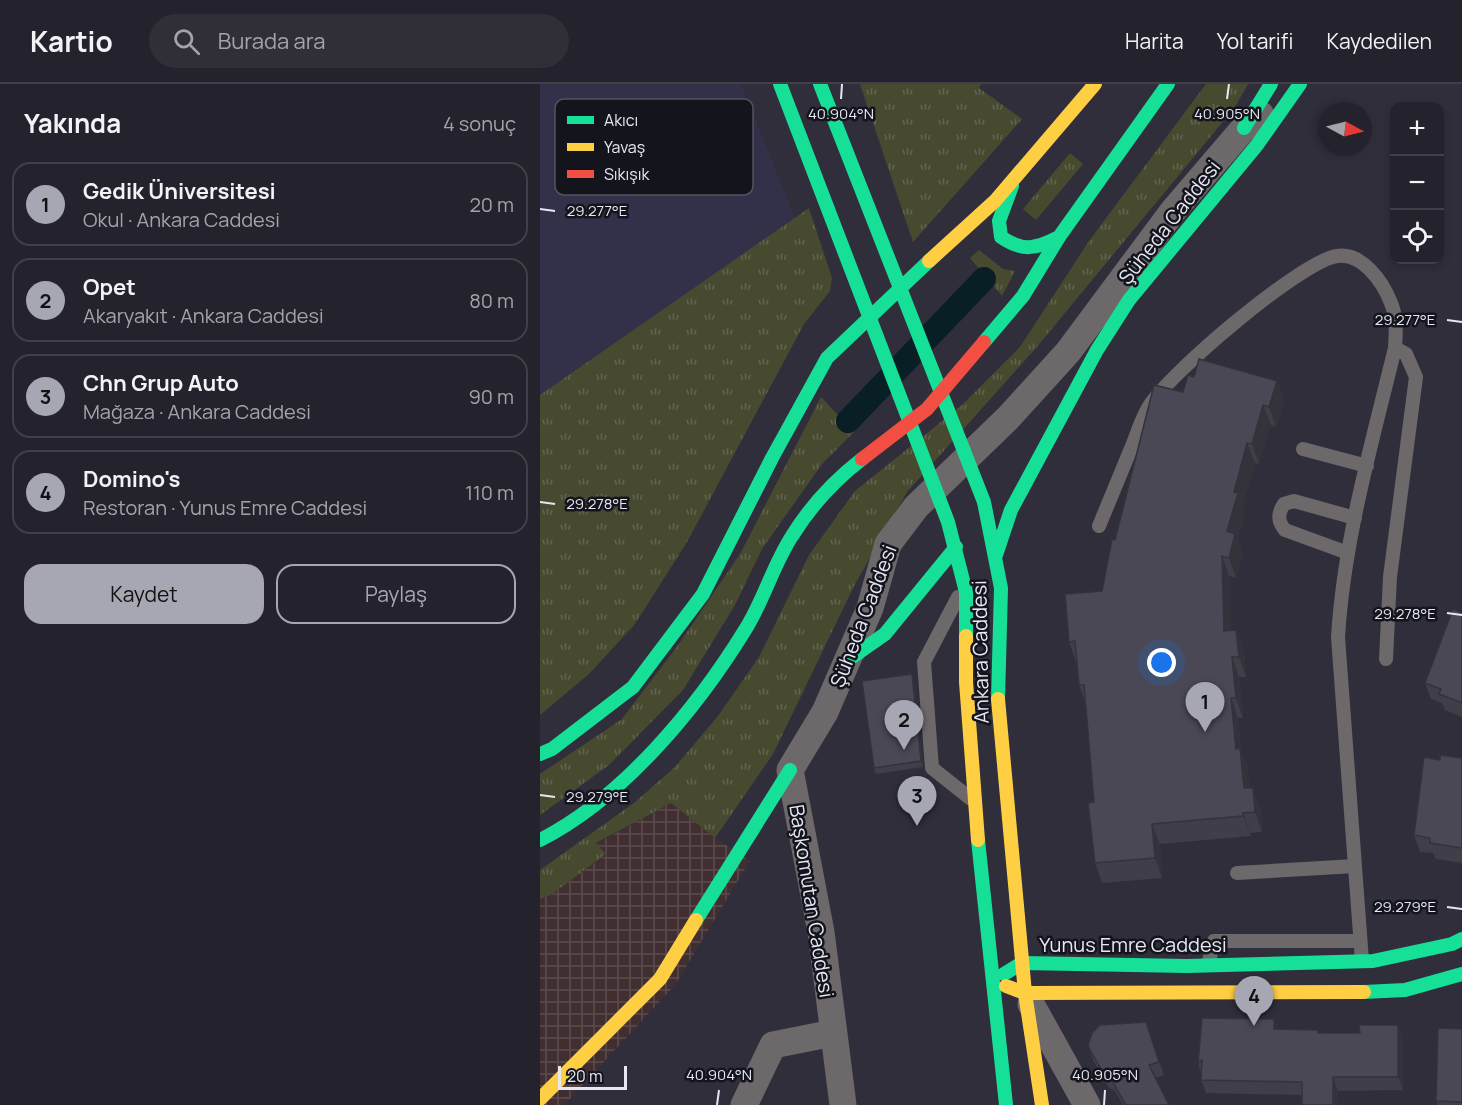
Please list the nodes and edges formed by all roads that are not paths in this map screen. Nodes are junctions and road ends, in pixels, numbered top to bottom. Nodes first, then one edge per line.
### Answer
1 (780, 84) edge
2 (820, 84) edge
3 (1095, 84) edge
4 (1168, 84) edge
5 (1271, 84) edge
6 (1300, 84) edge
7 (1244, 128) junction
8 (1014, 179) junction
9 (1059, 237) junction
10 (1395, 348) junction
11 (1303, 449) dead end
12 (1367, 466) junction
13 (1354, 518) junction
14 (1099, 526) dead end
15 (956, 547) junction
16 (1348, 553) junction
17 (996, 555) junction
18 (964, 585) junction
19 (1386, 659) dead end
20 (848, 660) junction
21 (540, 754) edge
22 (790, 770) junction
23 (974, 801) junction
24 (540, 840) edge
25 (1355, 866) junction
26 (1237, 873) dead end
27 (1462, 939) edge
28 (1360, 941) junction
29 (1362, 961) junction
30 (1022, 963) junction
31 (1208, 965) junction
32 (1462, 974) edge
33 (993, 981) junction
34 (1024, 993) junction
35 (833, 1034) junction
36 (540, 1099) edge
37 (744, 1105) edge
38 (843, 1105) edge
39 (1006, 1105) edge
40 (1042, 1105) edge
41 (1052, 1105) edge
42 (1086, 1105) edge

1 - 15 main road, Ankara Caddesi
2 - 17 main road, Ankara Caddesi
3 - 8 main road
4 - 9 main road
5 - 7 main road
6 - 7 street, Şüheda Caddesi
6 - 17 main road
7 - 20 street, Şüheda Caddesi
8 - 9 main road
8 - 21 main road
9 - 24 main road
10 - 12 lane
10 - 14 lane
10 - 19 lane
11 - 12 lane
12 - 13 lane
13 - 16 lane
13 - 16 lane
15 - 18 main road, Ankara Caddesi
15 - 20 main road
16 - 25 lane
17 - 30 main road, Ankara Caddesi
18 - 23 main road, Ankara Caddesi
18 - 23 lane
20 - 22 street, Şüheda Caddesi
22 - 35 street, Başkomutan Caddesi
22 - 36 main road, Şüheda Caddesi
23 - 33 main road, Ankara Caddesi
25 - 26 lane
25 - 28 lane
27 - 29 main road, Yunus Emre Caddesi
28 - 29 lane
28 - 31 lane
29 - 31 main road, Yunus Emre Caddesi
30 - 31 main road, Yunus Emre Caddesi
30 - 33 main road, Yunus Emre Caddesi
30 - 34 main road, Ankara Caddesi
32 - 34 main road
33 - 34 main road
33 - 39 main road, Ankara Caddesi
34 - 40 main road, Ankara Caddesi
34 - 42 street
35 - 37 street
35 - 38 street, Başkomutan Caddesi
41 - 42 street

